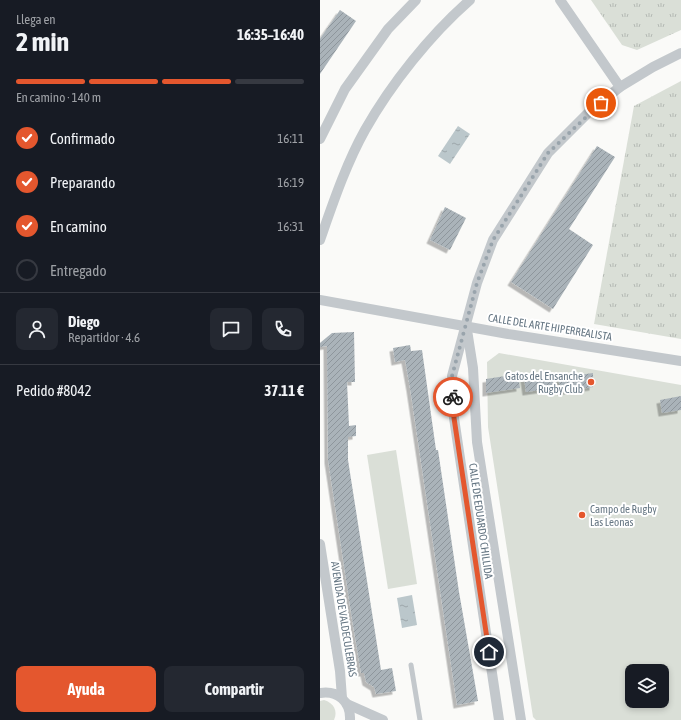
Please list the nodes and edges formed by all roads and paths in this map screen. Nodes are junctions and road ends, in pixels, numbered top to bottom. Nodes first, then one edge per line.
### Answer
1 (416, 0) edge
2 (470, 0) edge
3 (560, 0) edge
4 (681, 53) edge
5 (620, 87) junction
6 (320, 139) edge
7 (320, 240) edge
8 (320, 300) edge
9 (466, 326) junction
10 (681, 360) edge
11 (320, 544) edge
12 (411, 664) dead end
13 (320, 693) edge
14 (344, 701) junction
15 (350, 720) edge
16 (383, 720) edge
17 (420, 720) edge
18 (499, 720) edge
19 (521, 720) edge

1 - 6 street
2 - 7 street
3 - 5 street
4 - 5 street, CALLE DE EDUARDO CHILLIDA
5 - 9 street, CALLE DE EDUARDO CHILLIDA
8 - 9 street, CALLE DEL ARTE HIPERREALISTA
9 - 10 street, CALLE DEL ARTE HIPERREALISTA
9 - 18 street, CALLE DE EDUARDO CHILLIDA
9 - 19 street, CALLE DE EDUARDO CHILLIDA
11 - 14 street, AVENIDA DE VALDECULEBRAS
12 - 17 lane
13 - 14 street
14 - 15 street, AVENIDA DE VALDECULEBRAS
14 - 16 street

